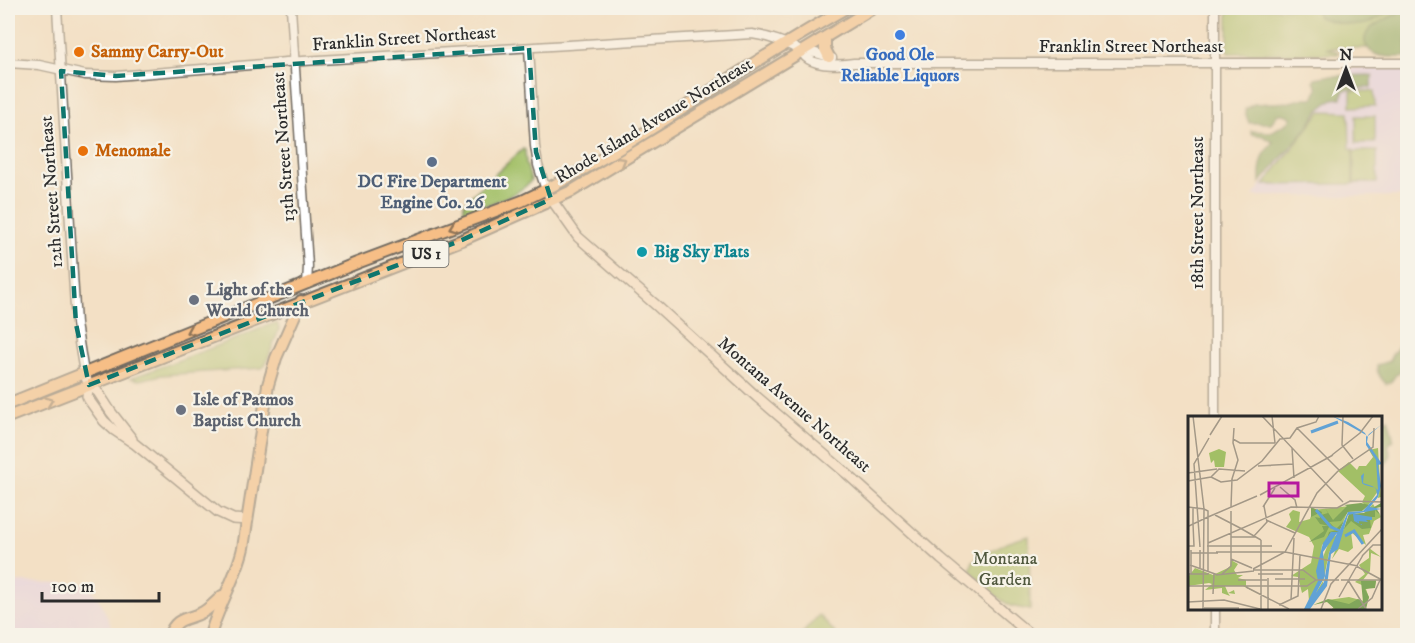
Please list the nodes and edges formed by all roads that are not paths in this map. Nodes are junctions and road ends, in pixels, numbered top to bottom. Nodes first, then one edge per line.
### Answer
1 (57, 8) edge
2 (291, 8) edge
3 (846, 8) edge
4 (873, 8) edge
5 (1215, 8) edge
6 (825, 38) junction
7 (785, 44) junction
8 (529, 48) junction
9 (801, 52) junction
10 (829, 57) junction
11 (295, 62) junction
12 (8, 63) edge
13 (854, 63) junction
14 (1215, 63) junction
15 (1407, 63) edge
16 (61, 71) junction
17 (549, 194) junction
18 (401, 247) junction
19 (408, 261) junction
20 (307, 284) junction
21 (300, 304) junction
22 (84, 373) junction
23 (89, 385) junction
24 (8, 404) edge
25 (1215, 416) edge
26 (8, 417) edge
27 (248, 520) junction
28 (225, 594) junction
29 (1215, 610) edge
30 (195, 616) junction
31 (211, 631) edge
32 (169, 636) edge
33 (1032, 636) edge
34 (1215, 636) edge

1 - 16 street, 12th Street Northeast
2 - 11 street, 13th Street Northeast
3 - 7 main road, Rhode Island Avenue Northeast / US 1
4 - 6 main road, Rhode Island Avenue Northeast / US 1
5 - 14 street, 18th Street Northeast
6 - 9 main road, Rhode Island Avenue Northeast / US 1
6 - 10 main road
7 - 8 street, Franklin Street Northeast
7 - 9 street, Franklin Street Northeast
7 - 17 main road, Rhode Island Avenue Northeast / US 1
8 - 11 street, Franklin Street Northeast
8 - 17 street
9 - 10 street, Franklin Street Northeast
9 - 13 street, Franklin Street Northeast
17 -> 9 main road, Rhode Island Avenue Northeast / US 1
10 - 13 street, Franklin Street Northeast
11 - 16 street, Franklin Street Northeast
11 - 20 street, 13th Street Northeast
12 - 16 street, Franklin Street Northeast
13 - 14 street, Franklin Street Northeast
14 - 15 street, Franklin Street Northeast
14 - 25 street, 18th Street Northeast
16 - 22 street, 12th Street Northeast
17 -> 18 main road, Rhode Island Avenue Northeast / US 1
17 - 19 main road, Rhode Island Avenue Northeast / US 1
17 - 33 main road, Montana Avenue Northeast
18 - 19 main road
18 - 20 main road, Rhode Island Avenue Northeast / US 1
21 -> 19 main road, Rhode Island Avenue Northeast / US 1
20 - 21 main road
20 -> 22 main road, Rhode Island Avenue Northeast / US 1
21 - 23 main road, Rhode Island Avenue Northeast / US 1
21 - 27 main road
22 - 23 main road
22 - 24 main road, Rhode Island Avenue Northeast / US 1
26 -> 23 main road, Rhode Island Avenue Northeast / US 1
23 - 27 main road
27 - 28 main road
28 - 30 main road
28 - 31 main road
29 - 34 street
30 - 31 main road
30 - 32 main road

